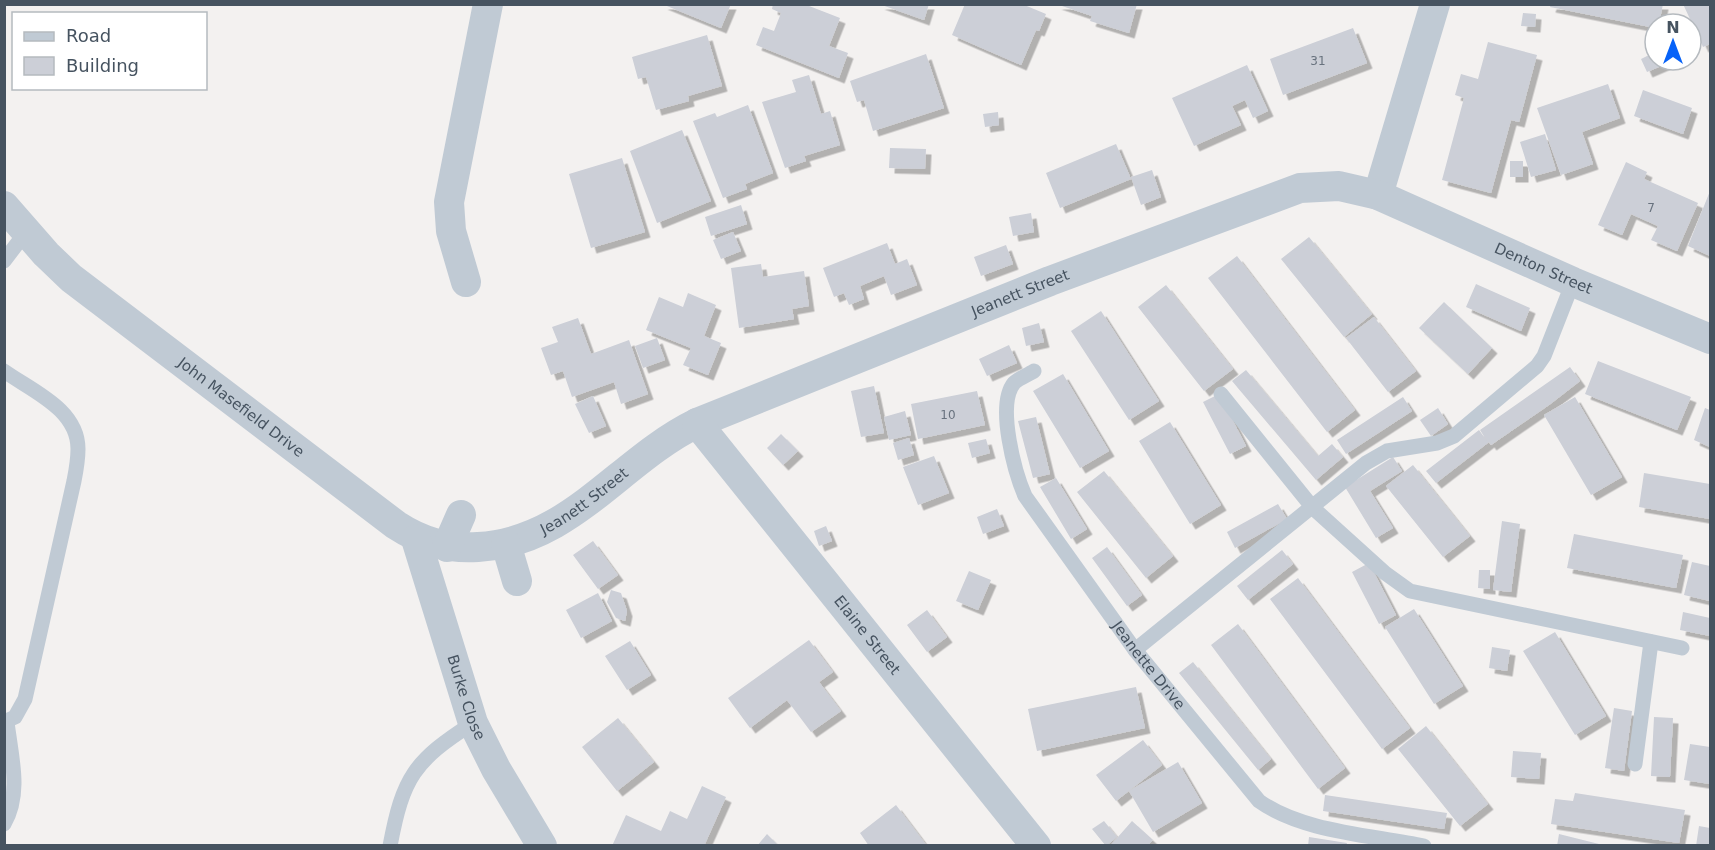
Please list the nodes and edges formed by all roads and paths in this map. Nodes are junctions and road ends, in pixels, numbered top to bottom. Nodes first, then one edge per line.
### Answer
1 (488, 4) edge
2 (1435, 4) edge
3 (1378, 195) junction
4 (4, 206) edge
5 (26, 232) junction
6 (4, 261) edge
7 (466, 282) dead end
8 (1573, 282) junction
9 (1710, 339) edge
10 (4, 371) edge
11 (1034, 371) dead end
12 (1221, 394) dead end
13 (697, 423) junction
14 (1313, 508) junction
15 (461, 515) dead end
16 (416, 538) junction
17 (506, 544) junction
18 (447, 547) junction
19 (517, 581) dead end
20 (1651, 642) junction
21 (1682, 648) dead end
22 (1135, 650) junction
23 (6, 722) edge
24 (473, 723) junction
25 (1635, 764) dead end
26 (4, 824) edge
27 (394, 843) edge
28 (542, 846) edge
29 (1036, 846) edge
30 (1424, 846) edge

1 - 7 street
2 - 3 street
3 - 8 street, Denton Street
3 - 13 street, Jeanett Street
4 - 5 street, John Masefield Drive
5 - 6 lane
5 - 16 street, John Masefield Drive
8 - 9 street, Denton Street
8 - 14 lane
10 - 23 lane
11 - 22 lane, Jeanette Drive
12 - 14 lane
13 - 17 street, Jeanett Street
13 - 29 street, Elaine Street
14 - 20 lane
14 - 22 lane
15 - 18 street
16 - 18 street, John Masefield Drive
16 - 24 street, Burke Close
17 - 18 street, John Masefield Drive
17 - 19 street
20 - 21 lane
20 - 25 lane
22 - 30 lane, Jeanette Drive
23 - 26 lane
24 - 27 lane
24 - 28 street, Burke Close

